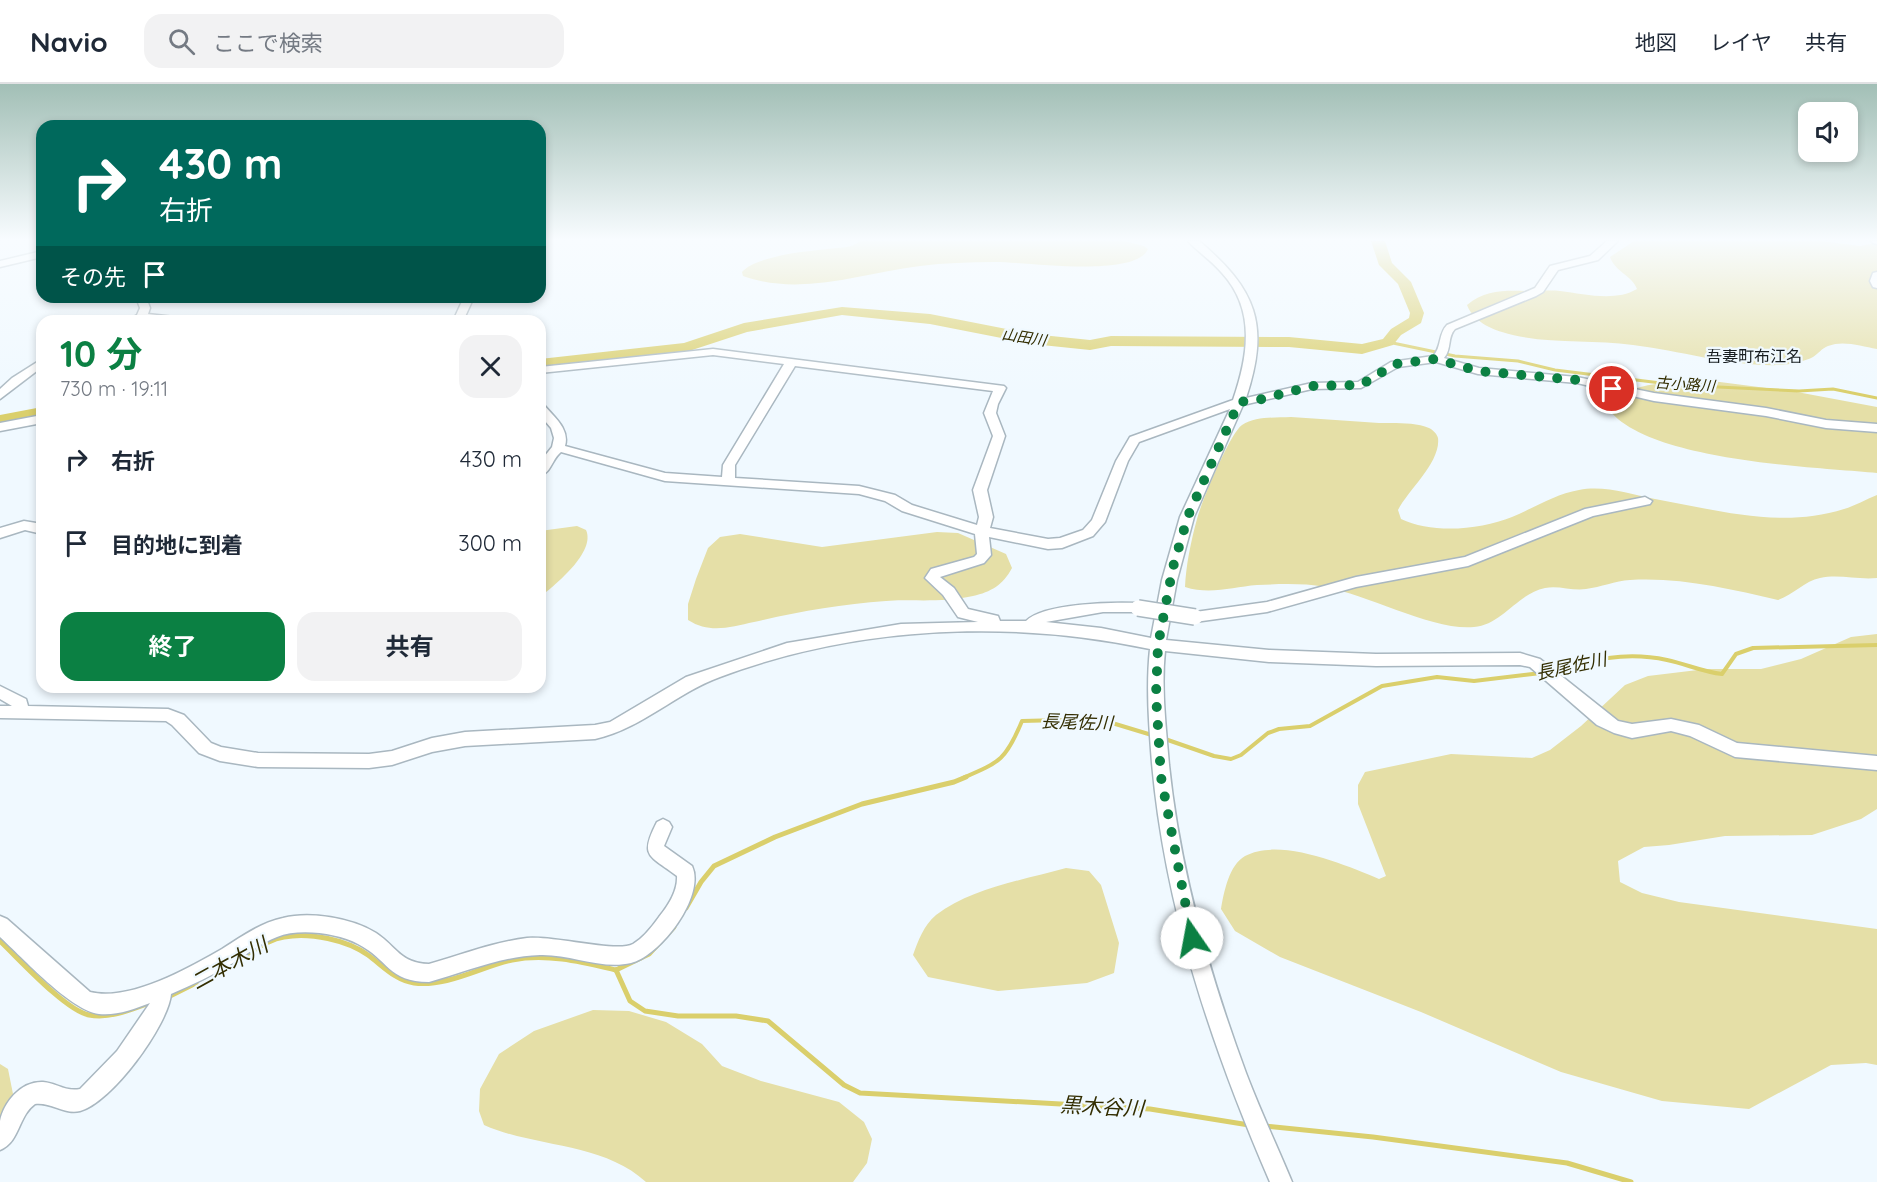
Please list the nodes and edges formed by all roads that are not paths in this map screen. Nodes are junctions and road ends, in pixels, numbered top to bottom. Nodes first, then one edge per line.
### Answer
1 (1241, 292) edge
2 (1535, 292) edge
3 (1440, 356) junction
4 (792, 362) junction
5 (36, 366) edge
6 (546, 369) edge
7 (0, 395) edge
8 (1239, 402) junction
9 (546, 415) edge
10 (36, 420) edge
11 (0, 427) edge
12 (1877, 428) edge
13 (559, 448) junction
14 (546, 466) edge
15 (728, 483) junction
16 (1646, 501) dead end
17 (36, 528) edge
18 (982, 531) junction
19 (0, 533) edge
20 (1030, 626) junction
21 (1158, 650) junction
22 (0, 692) edge
23 (21, 711) junction
24 (0, 712) edge
25 (1877, 763) edge
26 (663, 827) dead end
27 (0, 925) edge
28 (161, 996) junction
29 (0, 1138) edge
30 (1281, 1182) edge

1 - 8 street
2 - 3 street
3 - 8 street
3 - 12 street
4 - 6 street
4 - 15 street
4 - 18 street
5 - 7 street
8 - 18 street
8 - 21 street
9 - 13 street
10 - 11 street
13 - 14 street
13 - 15 street
15 - 18 street
16 - 20 street, bridge
17 - 19 street
18 - 20 street
20 - 21 street
20 - 23 street
21 - 25 street
21 - 30 street
22 - 23 street
23 - 24 street
26 - 28 street
27 - 28 street
28 - 29 street

